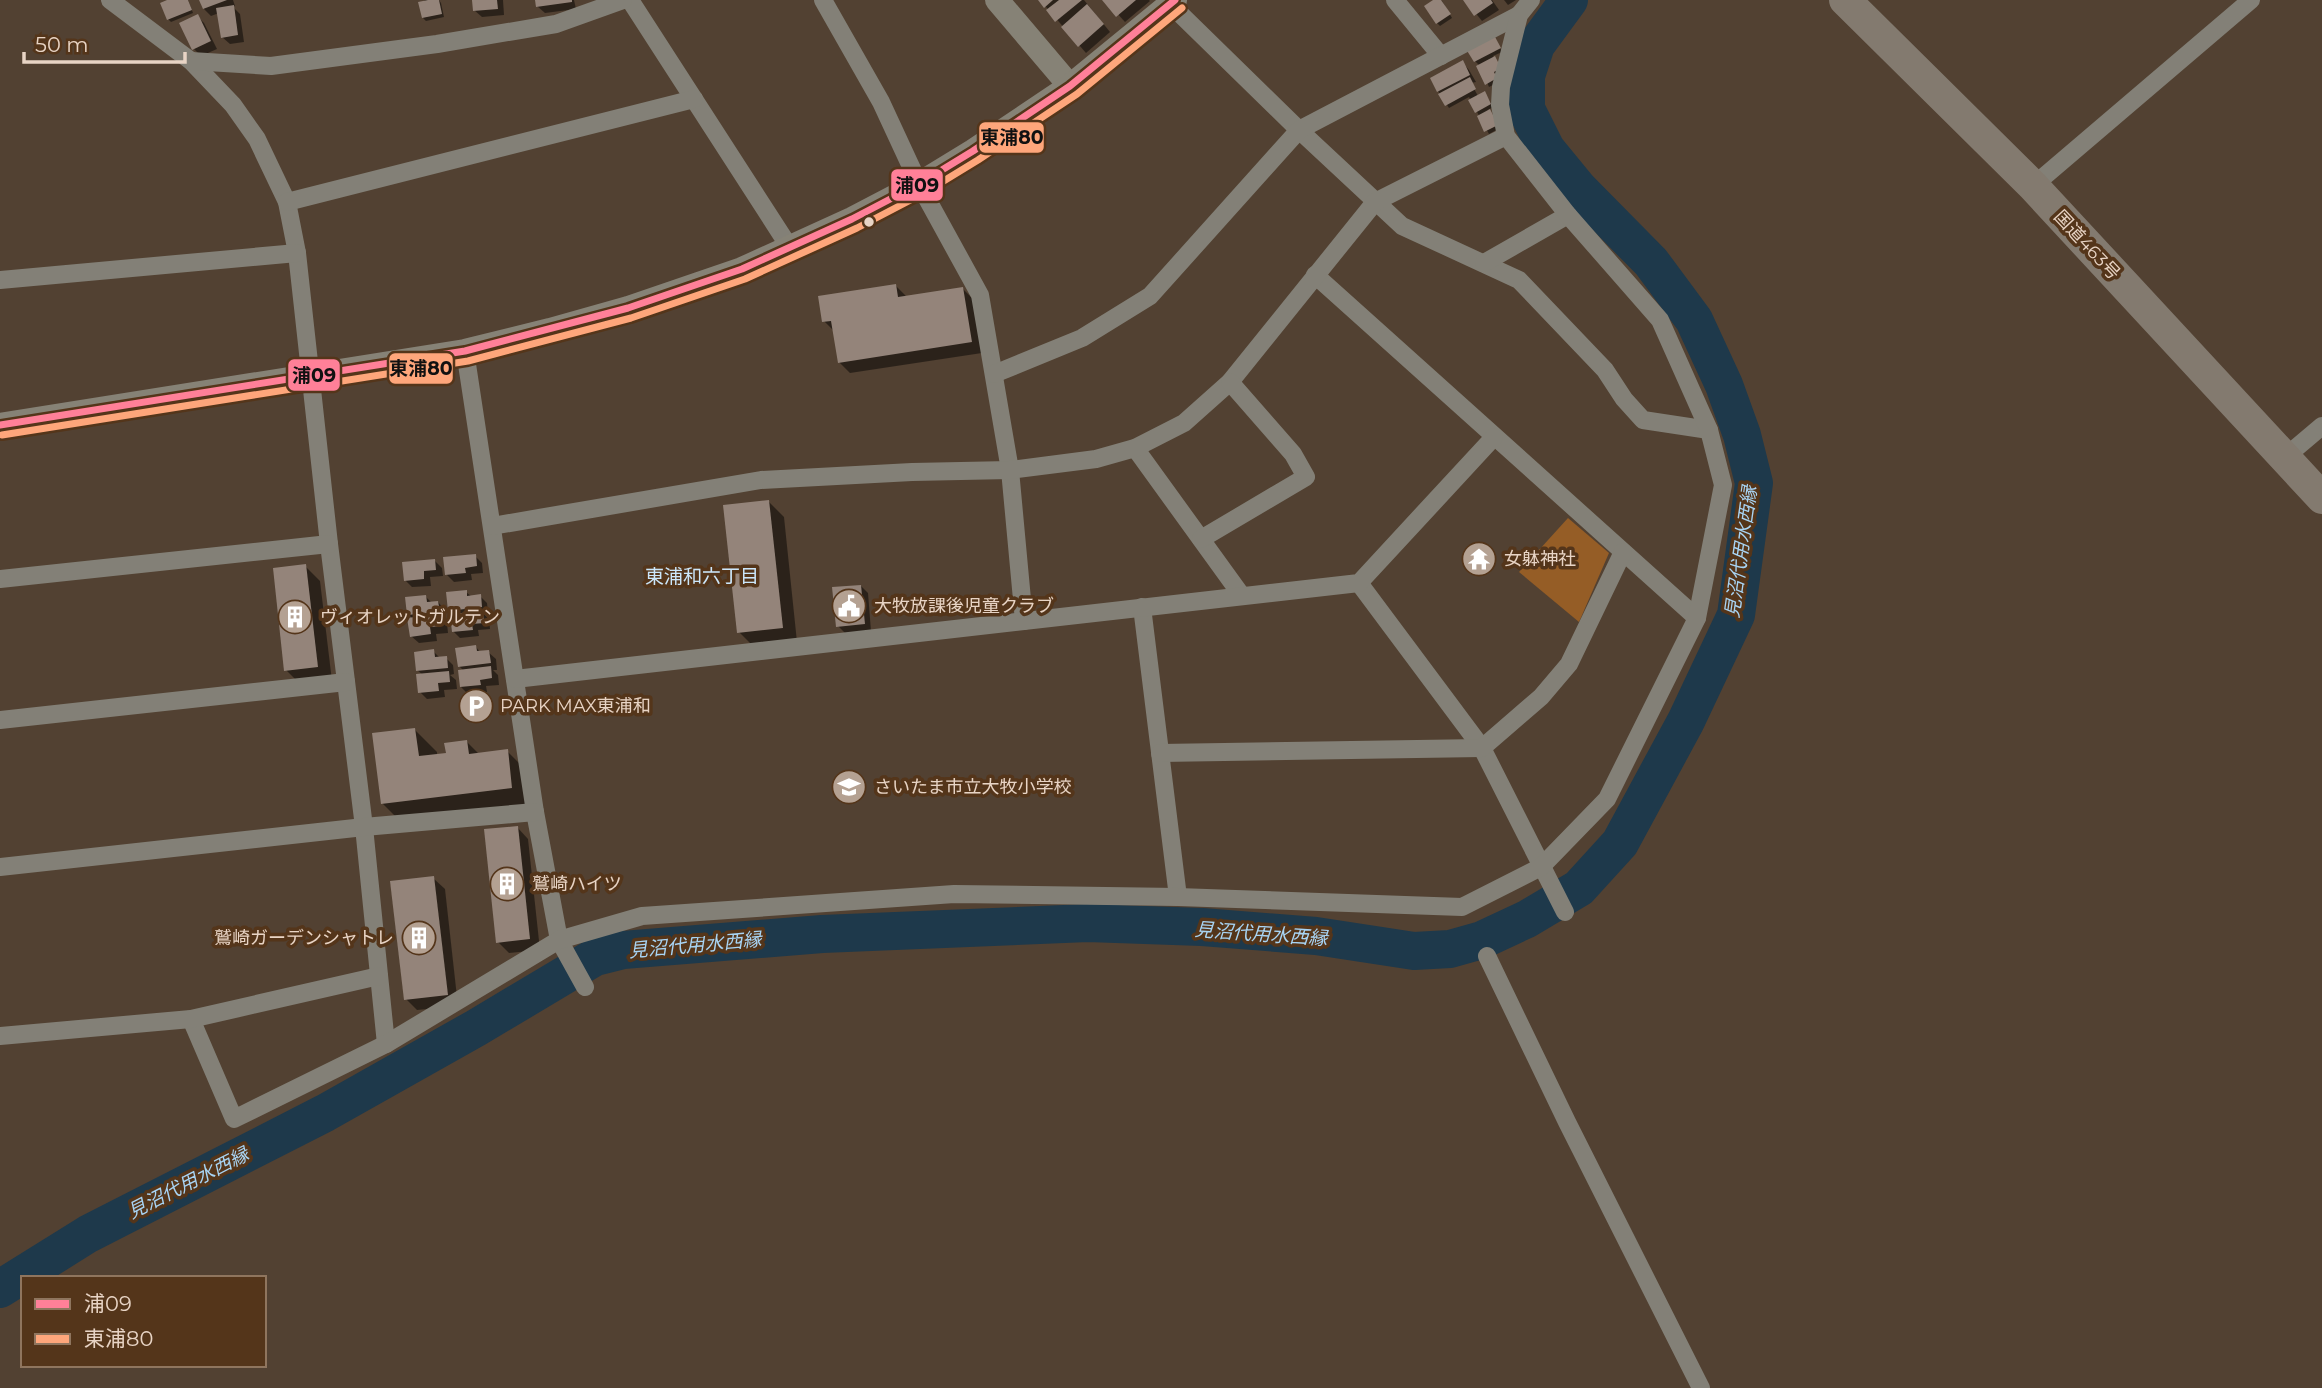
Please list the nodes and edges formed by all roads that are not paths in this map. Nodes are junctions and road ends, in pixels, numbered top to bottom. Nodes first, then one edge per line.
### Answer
1 (110, 0) edge
2 (623, 0) edge
3 (630, 0) edge
4 (823, 0) edge
5 (998, 0) edge
6 (1395, 0) edge
7 (1531, 0) edge
8 (1845, 0) edge
9 (2251, 0) edge
10 (1170, 2) edge
11 (1519, 15) junction
12 (1441, 56) junction
13 (191, 61) junction
14 (1070, 86) junction
15 (694, 99) junction
16 (1299, 130) junction
17 (1506, 136) junction
18 (919, 184) junction
19 (2032, 186) junction
20 (287, 202) junction
21 (1375, 202) junction
22 (1568, 215) junction
23 (790, 248) junction
24 (297, 253) junction
25 (1484, 263) junction
26 (1315, 275) junction
27 (0, 280) edge
28 (465, 351) junction
29 (994, 374) junction
30 (311, 376) junction
31 (1230, 382) junction
32 (0, 425) edge
33 (2322, 426) edge
34 (1709, 430) junction
35 (1493, 437) junction
36 (1135, 448) junction
37 (2284, 458) junction
38 (1010, 470) junction
39 (2322, 498) edge
40 (492, 526) junction
41 (1201, 539) junction
42 (329, 544) junction
43 (1623, 552) junction
44 (0, 579) edge
45 (1359, 583) junction
46 (1242, 596) junction
47 (1142, 607) junction
48 (1697, 618) junction
49 (1024, 621) junction
50 (515, 679) junction
51 (346, 682) junction
52 (0, 720) edge
53 (1482, 748) junction
54 (1160, 753) junction
55 (536, 812) junction
56 (364, 827) junction
57 (0, 867) edge
58 (1541, 867) junction
59 (1178, 897) junction
60 (1565, 912) dead end
61 (559, 940) junction
62 (1487, 956) dead end
63 (379, 976) junction
64 (585, 987) dead end
65 (191, 1019) junction
66 (0, 1036) edge
67 (386, 1044) junction
68 (1701, 1388) edge

1 - 13 street
2 - 13 street
3 - 15 street
4 - 18 street
5 - 14 street
6 - 12 street
7 - 11 street
8 - 19 highway, 国道463号
9 - 19 street
10 - 14 street
10 - 16 street
11 - 12 street
11 - 17 street
12 - 16 street
13 - 20 street
14 - 18 street
15 - 20 street
15 - 23 street
16 - 21 street
16 - 29 street
17 - 21 street
17 - 22 street
18 - 23 street
18 - 29 street
19 - 37 highway, 国道463号
20 - 24 street
21 - 25 street
21 - 26 street
22 - 25 street
22 - 34 street
23 - 28 street
24 - 27 street
24 - 30 street
25 - 34 street
26 - 31 street
26 - 35 street
28 - 30 street
28 - 40 street
29 - 38 street
30 - 32 street
30 - 42 street
31 - 36 street
31 - 41 street
33 - 37 street
34 - 48 street
35 - 43 street
35 - 45 street
36 - 38 street
36 - 41 street
37 - 39 highway, 国道463号
38 - 40 street
38 - 49 street
40 - 50 street
41 - 46 street
42 - 44 street
42 - 51 street
43 - 48 street
43 - 53 street
45 - 46 street
45 - 53 street
46 - 47 street
47 - 49 street
47 - 54 street
48 - 58 street
49 - 50 street
50 - 55 street
51 - 52 street
51 - 56 street
53 - 54 street
53 - 58 street
54 - 59 street
55 - 56 street
55 - 61 street
56 - 57 street
56 - 63 street
58 - 59 street
58 - 60 street
59 - 61 street
61 - 64 street
61 - 67 street
62 - 68 street
63 - 65 street
63 - 67 street
65 - 66 street
65 - 67 street

